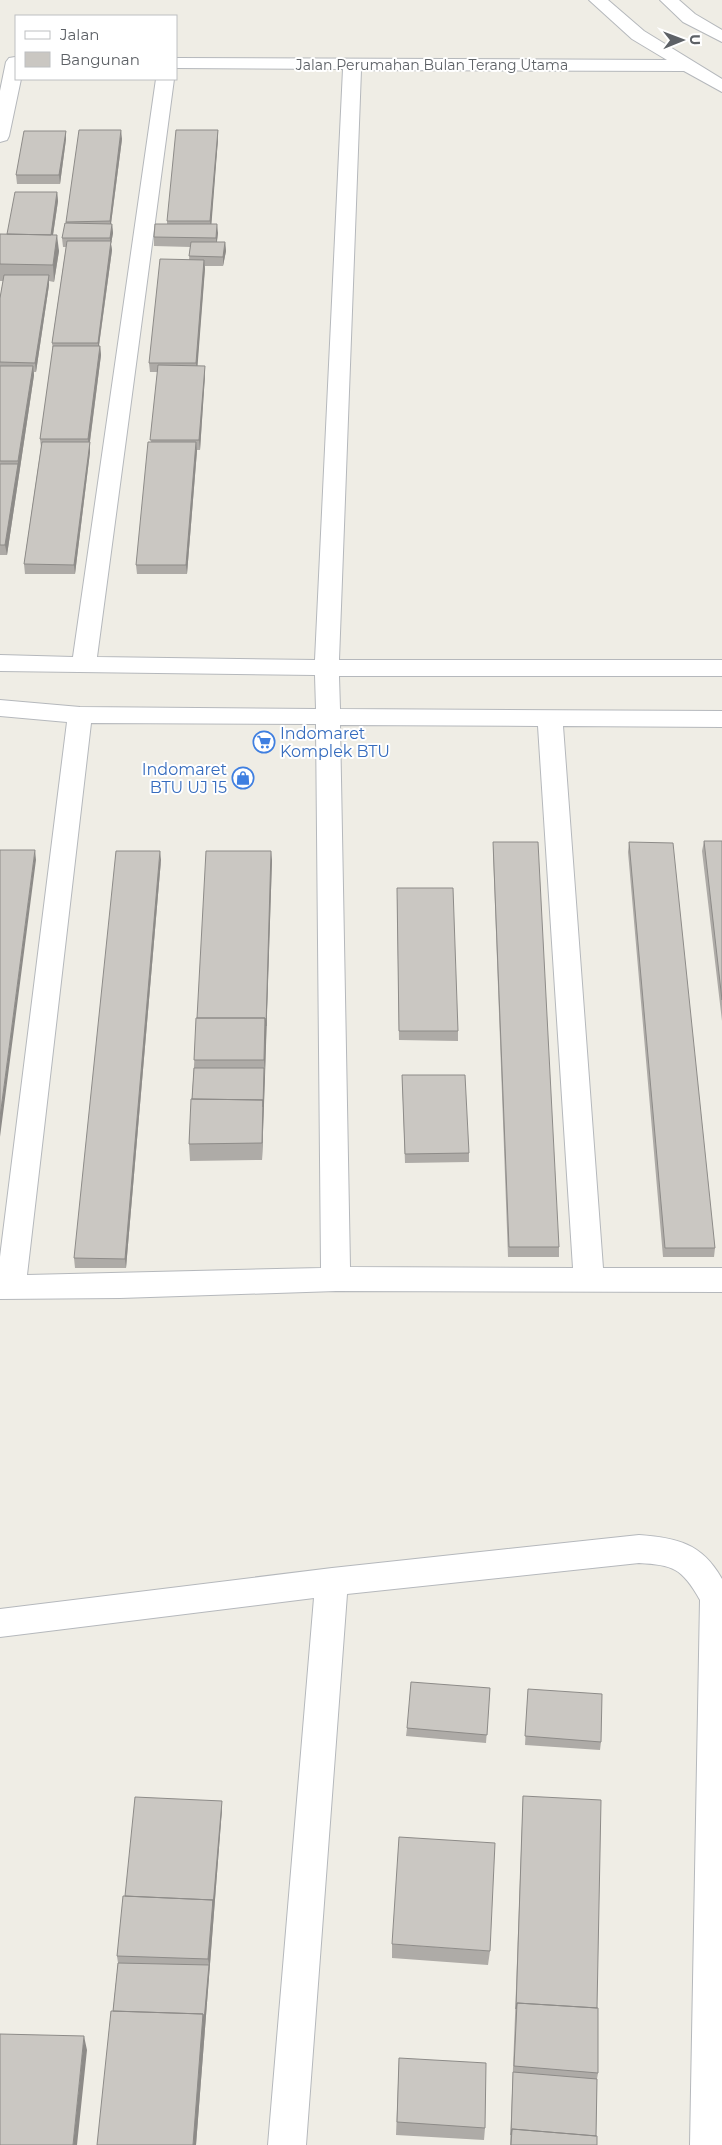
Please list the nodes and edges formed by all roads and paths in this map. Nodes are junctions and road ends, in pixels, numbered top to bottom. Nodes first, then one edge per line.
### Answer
1 (598, 0) edge
2 (669, 0) edge
3 (722, 37) edge
4 (10, 62) edge
5 (178, 63) edge
6 (352, 64) junction
7 (689, 66) junction
8 (165, 80) edge
9 (722, 87) edge
10 (0, 136) edge
11 (0, 663) edge
12 (84, 663) junction
13 (327, 668) junction
14 (722, 668) edge
15 (0, 708) edge
16 (80, 715) junction
17 (327, 717) junction
18 (550, 718) junction
19 (722, 719) edge
20 (336, 1279) junction
21 (722, 1280) edge
22 (589, 1281) junction
23 (5, 1287) edge
24 (332, 1582) junction
25 (0, 1623) edge
26 (287, 2145) edge
27 (709, 2145) edge

1 - 7 street
2 - 3 street
4 - 10 street
5 - 6 street, Jalan Perumahan Bulan Terang Utama
6 - 7 street, Jalan Perumahan Bulan Terang Utama
6 - 13 street
7 - 9 street
8 - 12 street
11 - 12 street
12 - 13 street
13 - 14 street
13 - 17 street
15 - 16 street
16 - 17 street
16 - 23 street
17 - 18 street
17 - 20 street
18 - 19 street
18 - 22 street
20 - 22 street
20 - 23 street
21 - 22 street
24 - 25 street
24 - 26 street
24 - 27 street

